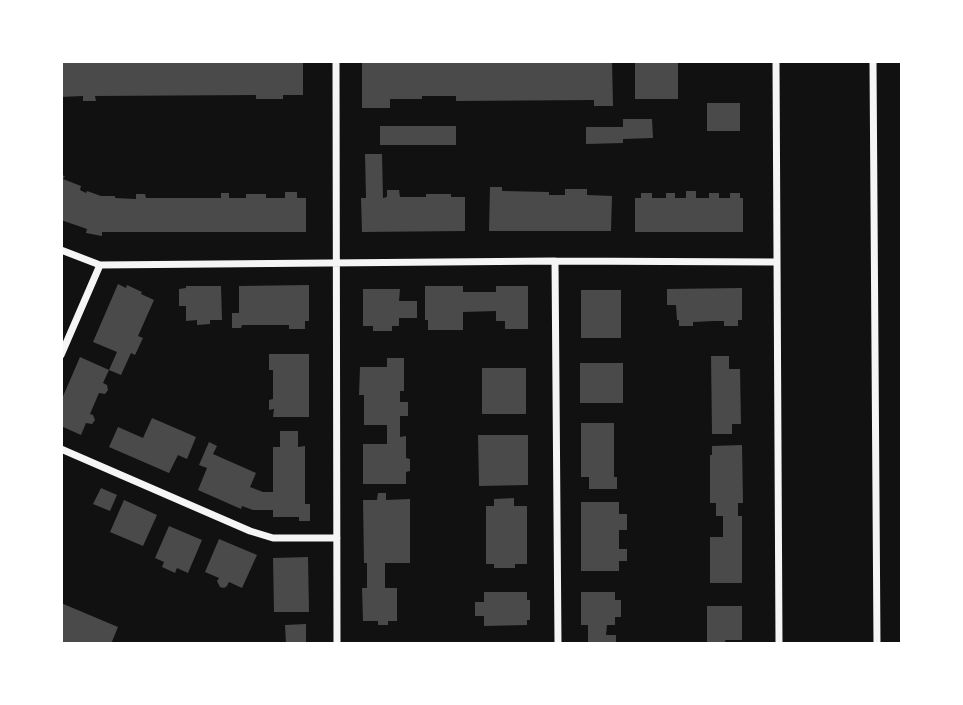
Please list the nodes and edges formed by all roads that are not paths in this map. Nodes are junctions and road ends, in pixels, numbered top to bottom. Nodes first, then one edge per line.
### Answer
1 (336, 61) edge
2 (776, 61) edge
3 (873, 61) edge
4 (61, 250) edge
5 (555, 261) junction
6 (777, 262) junction
7 (337, 263) junction
8 (100, 265) junction
9 (61, 355) edge
10 (61, 449) edge
11 (337, 538) junction
12 (337, 644) edge
13 (558, 644) edge
14 (779, 644) edge
15 (877, 644) edge

1 - 7 street
2 - 6 street
3 - 15 street
4 - 8 street
5 - 6 street
5 - 7 street
5 - 13 street
6 - 14 street
7 - 8 street
7 - 11 street
8 - 9 street
10 - 11 street
11 - 12 street

